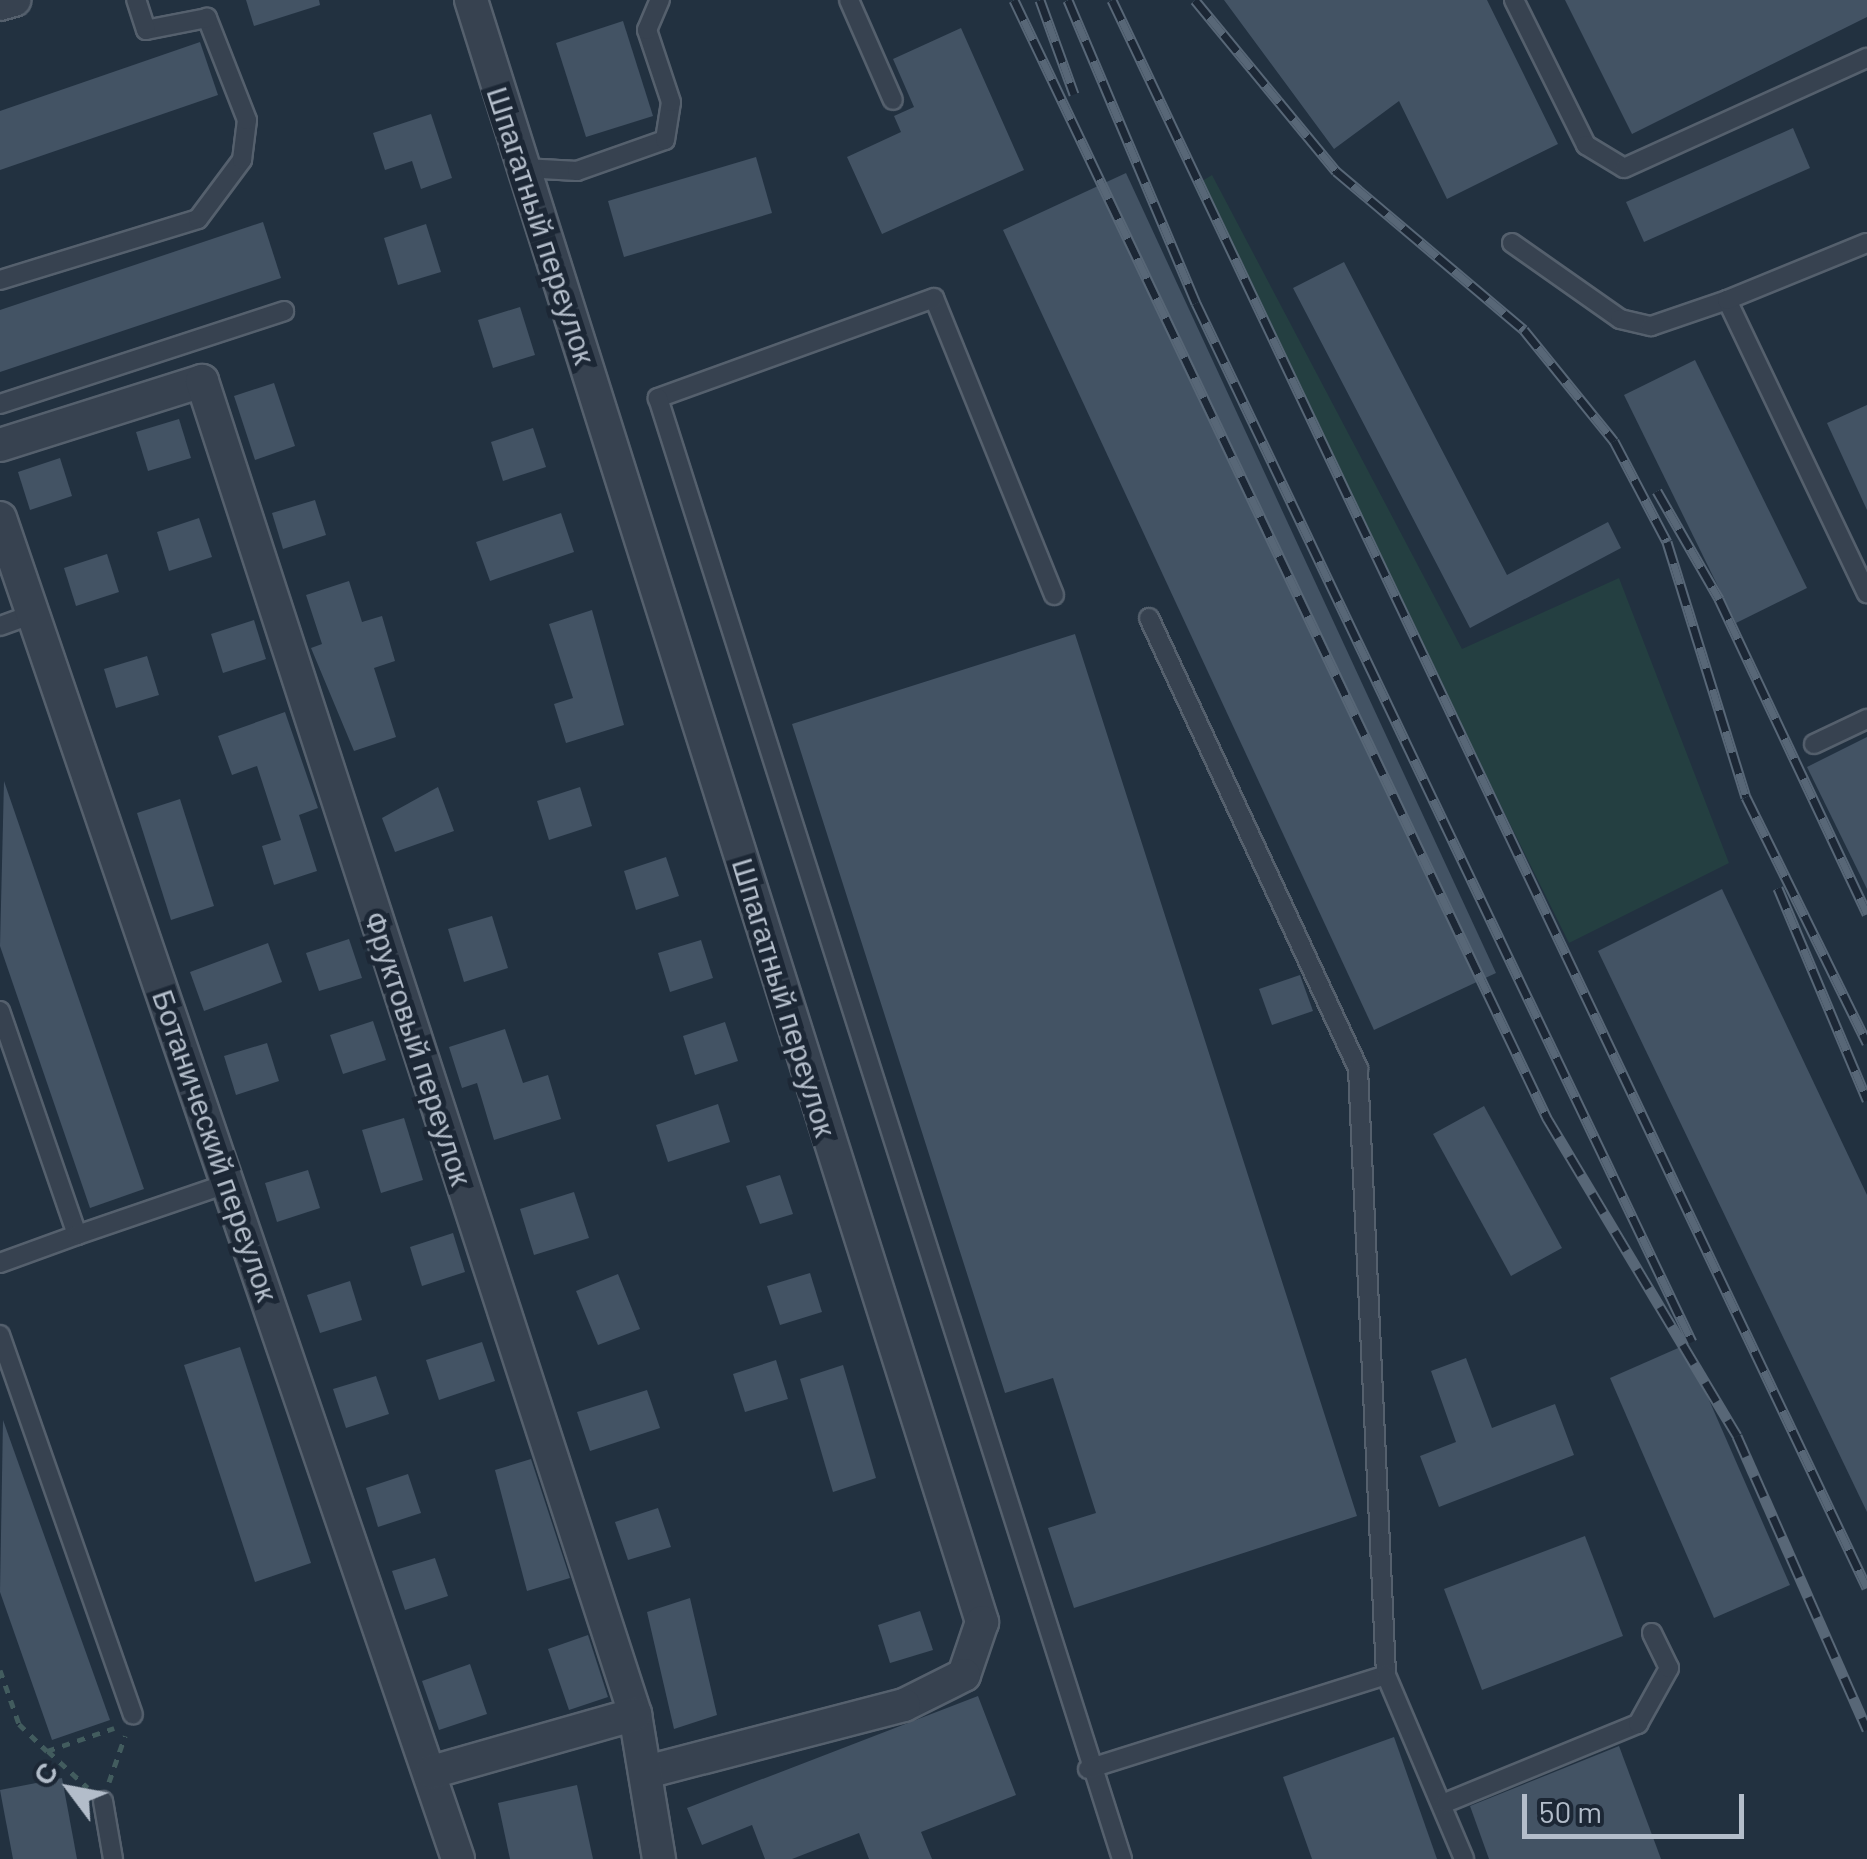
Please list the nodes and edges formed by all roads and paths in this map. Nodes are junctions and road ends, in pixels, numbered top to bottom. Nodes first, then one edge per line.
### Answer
1 (14, 0) edge
2 (136, 0) edge
3 (471, 0) edge
4 (660, 0) edge
5 (848, 0) edge
6 (1514, 0) edge
7 (0, 4) edge
8 (1867, 58) edge
9 (893, 100) dead end
10 (524, 168) junction
11 (1867, 242) edge
12 (1512, 243) dead end
13 (0, 280) edge
14 (1727, 300) junction
15 (284, 312) dead end
16 (0, 404) edge
17 (0, 445) edge
18 (0, 518) edge
19 (1867, 593) edge
20 (1054, 595) dead end
21 (33, 614) junction
22 (1149, 618) dead end
23 (0, 626) edge
24 (1867, 719) edge
25 (1814, 744) dead end
26 (0, 1010) edge
27 (229, 1183) junction
28 (77, 1235) junction
29 (0, 1263) edge
30 (0, 1336) edge
31 (1652, 1634) dead end
32 (0, 1670) edge
33 (1386, 1675) junction
34 (133, 1714) dead end
35 (635, 1714) junction
36 (47, 1750) junction
37 (1088, 1769) junction
38 (432, 1772) junction
39 (646, 1772) junction
40 (103, 1802) junction
41 (1445, 1804) junction
42 (113, 1859) edge
43 (458, 1859) edge
44 (660, 1859) edge
45 (1122, 1859) edge
46 (1464, 1859) edge

1 - 7 street
2 - 13 lane
3 - 10 street, Шпагатный переулок
4 - 10 lane
5 - 9 lane
6 - 8 lane
10 - 39 street, Шпагатный переулок
11 - 14 lane
12 - 14 lane
14 - 19 lane
15 - 16 lane
17 - 35 street, Фруктовый переулок
18 - 21 street, Ботанический переулок
20 - 37 lane
21 - 23 lane
21 - 27 street, Ботанический переулок
22 - 33 lane
24 - 25 lane
26 - 28 lane
27 - 28 lane
27 - 38 street, Ботанический переулок
28 - 29 lane
30 - 34 lane
31 - 41 lane
32 - 36 path
33 - 37 lane
33 - 41 lane
35 - 38 street
35 - 39 street, Фруктовый переулок
36 - 40 path
36 - 40 path
37 - 45 lane
38 - 43 street, Ботанический переулок
39 - 44 street, Фруктовый переулок
40 - 42 lane
41 - 46 lane

